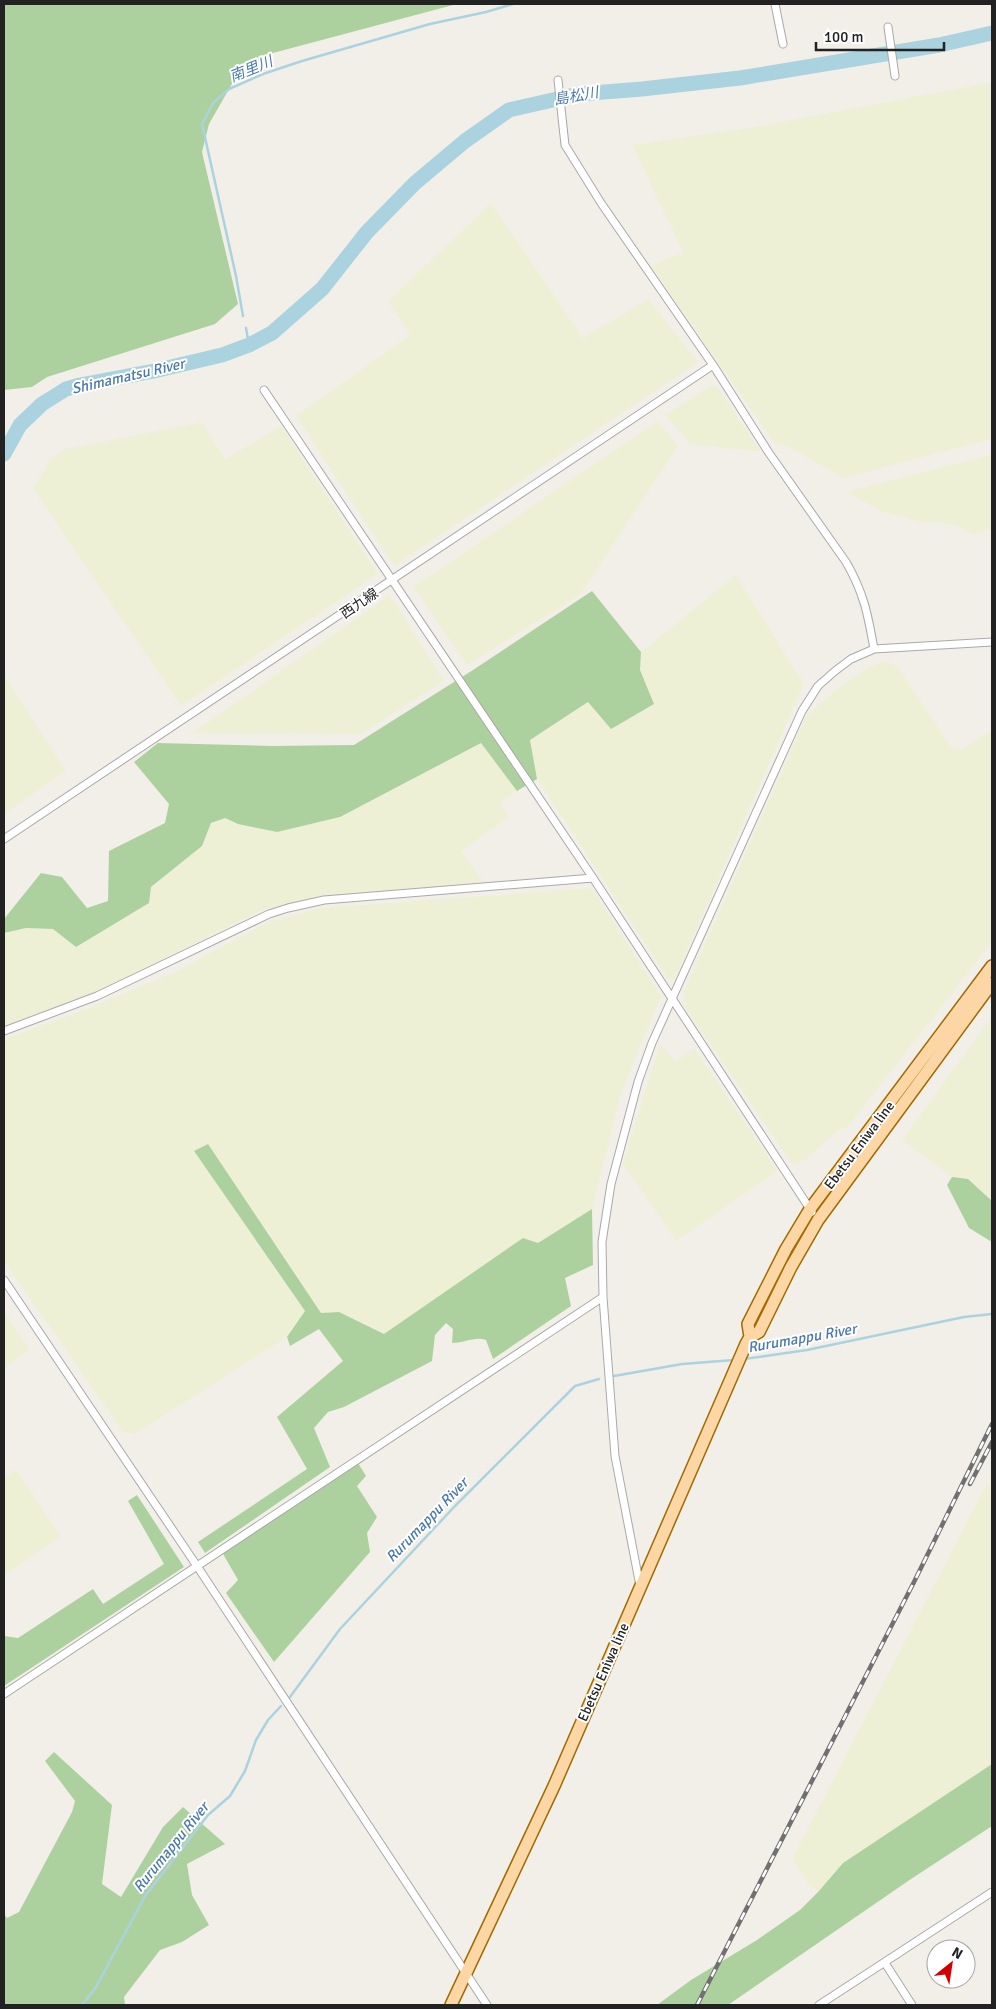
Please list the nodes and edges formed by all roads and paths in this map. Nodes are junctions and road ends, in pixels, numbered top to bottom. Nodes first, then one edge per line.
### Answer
1 (775, 4) edge
2 (888, 27) dead end
3 (783, 44) dead end
4 (894, 76) dead end
5 (558, 80) dead end
6 (712, 365) junction
7 (264, 390) dead end
8 (393, 580) junction
9 (992, 642) edge
10 (874, 649) junction
11 (4, 839) edge
12 (593, 878) junction
13 (992, 966) edge
14 (992, 983) edge
15 (672, 998) junction
16 (4, 1031) edge
17 (810, 1210) junction
18 (818, 1220) junction
19 (4, 1280) edge
20 (603, 1297) junction
21 (748, 1340) junction
22 (197, 1566) junction
23 (640, 1587) junction
24 (4, 1694) edge
25 (991, 1894) edge
26 (884, 1963) junction
27 (465, 1973) junction
28 (451, 2005) edge
29 (487, 2005) edge
30 (819, 2005) edge
31 (912, 2005) edge

1 - 3 street
2 - 4 street
5 - 6 street
6 - 8 street, 西九線
6 - 10 street
7 - 8 street
8 - 11 street, 西九線
8 - 12 street
9 - 10 street
10 - 15 street
12 - 15 street
12 - 16 street
13 - 17 main road, Ebetsu Eniwa line
14 - 18 main road, Ebetsu Eniwa line
15 - 17 street
15 - 20 street
17 - 18 street
17 - 21 main road, Ebetsu Eniwa line
18 - 21 main road, Ebetsu Eniwa line
19 - 22 street
20 - 22 street
20 - 23 street
21 - 23 main road, Ebetsu Eniwa line
22 - 24 street
22 - 27 street
23 - 27 main road, Ebetsu Eniwa line
25 - 26 street
26 - 30 street
26 - 31 street
27 - 28 main road, Ebetsu Eniwa line
27 - 29 street

